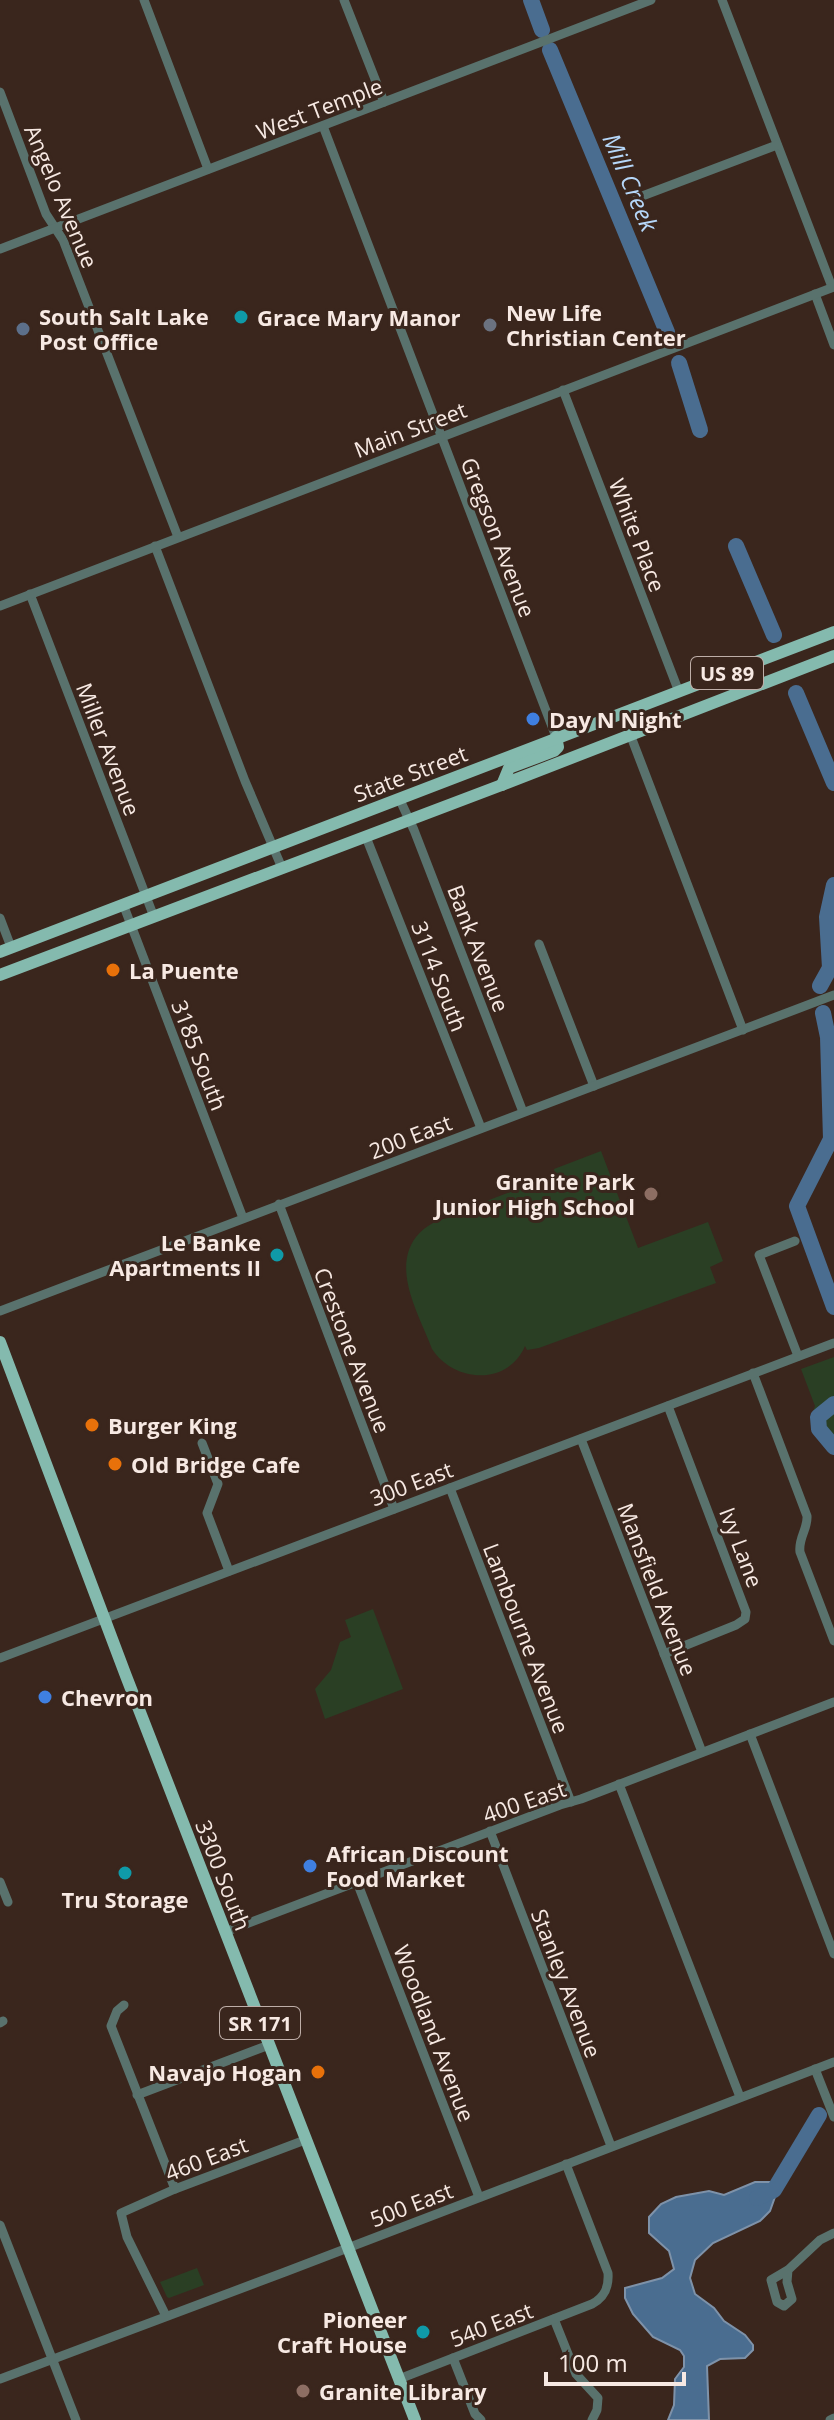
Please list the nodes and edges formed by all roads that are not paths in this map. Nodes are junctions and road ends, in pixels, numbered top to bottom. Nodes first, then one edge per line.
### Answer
1 (144, 0) edge
2 (344, 0) edge
3 (651, 0) edge
4 (722, 0) edge
5 (0, 92) edge
6 (384, 102) junction
7 (323, 126) junction
8 (777, 145) junction
9 (208, 169) junction
10 (637, 198) dead end
11 (55, 228) junction
12 (0, 249) edge
13 (833, 287) edge
14 (815, 294) junction
15 (834, 345) edge
16 (563, 390) junction
17 (442, 436) junction
18 (178, 537) junction
19 (155, 546) junction
20 (30, 594) junction
21 (0, 606) edge
22 (834, 632) edge
23 (834, 656) edge
24 (679, 692) junction
25 (630, 734) junction
26 (556, 737) junction
27 (502, 785) junction
28 (399, 798) junction
29 (409, 820) junction
30 (366, 837) junction
31 (274, 846) junction
32 (282, 868) junction
33 (146, 895) junction
34 (123, 904) junction
35 (154, 917) junction
36 (0, 918) edge
37 (131, 926) junction
38 (539, 944) dead end
39 (6, 950) edge
40 (0, 975) edge
41 (834, 995) edge
42 (743, 1030) junction
43 (594, 1086) junction
44 (523, 1112) junction
45 (481, 1128) junction
46 (279, 1204) junction
47 (243, 1218) junction
48 (795, 1241) dead end
49 (0, 1311) edge
50 (0, 1342) edge
51 (834, 1343) edge
52 (798, 1356) junction
53 (753, 1373) junction
54 (668, 1406) junction
55 (581, 1439) junction
56 (202, 1443) dead end
57 (450, 1488) junction
58 (394, 1509) junction
59 (229, 1571) junction
60 (105, 1618) junction
61 (834, 1641) edge
62 (664, 1654) junction
63 (0, 1658) edge
64 (834, 1702) edge
65 (750, 1734) junction
66 (702, 1752) junction
67 (619, 1784) junction
68 (571, 1802) junction
69 (490, 1831) junction
70 (0, 1882) edge
71 (357, 1882) junction
72 (8, 1902) dead end
73 (225, 1932) junction
74 (834, 1954) edge
75 (124, 2005) dead end
76 (269, 2045) junction
77 (834, 2062) edge
78 (815, 2069) junction
79 (137, 2095) junction
80 (740, 2097) junction
81 (834, 2117) edge
82 (305, 2140) junction
83 (611, 2146) junction
84 (566, 2164) junction
85 (175, 2189) junction
86 (479, 2197) junction
87 (0, 2225) edge
88 (834, 2233) edge
89 (348, 2247) junction
90 (788, 2270) dead end
91 (166, 2316) junction
92 (554, 2319) junction
93 (453, 2358) junction
94 (52, 2359) junction
95 (0, 2379) edge
96 (399, 2379) junction
97 (76, 2420) edge
98 (415, 2420) edge
99 (481, 2420) edge
100 (592, 2420) edge

1 - 9 street
2 - 6 street
3 - 6 street, West Temple
4 - 8 street
5 - 11 street, Angelo Avenue
6 - 7 street, West Temple
7 - 9 street, West Temple
7 - 17 street, Gregson Avenue
8 - 10 street
8 - 13 street
9 - 11 street, West Temple
11 - 12 street, West Temple
11 - 18 street, Angelo Avenue
13 - 14 street, Main Street
14 - 15 street
14 - 16 street, Main Street
16 - 17 street, Main Street
16 - 24 street, White Place
17 - 18 street, Main Street
17 - 26 street, Gregson Avenue
18 - 19 street, Main Street
19 - 20 street, Main Street
19 - 31 street
20 - 21 street, Main Street
20 - 33 street, Miller Avenue
22 - 24 main road, State Street / US 89
23 - 25 main road, State Street / US 89
24 - 26 main road, State Street / US 89
25 - 27 main road, State Street / US 89
25 - 42 street
26 - 27 main road
26 - 28 main road, State Street / US 89
27 - 29 main road, State Street / US 89
28 - 29 street, Bank Avenue
28 - 31 main road, State Street / US 89
29 - 30 main road, State Street / US 89
29 - 44 street, Bank Avenue
30 - 32 main road, State Street / US 89
30 - 45 street, 3114 South
31 - 32 street
31 - 33 main road, State Street / US 89
32 - 35 main road, State Street / US 89
33 - 34 main road, State Street / US 89
33 - 35 street, Miller Avenue
34 - 37 street, 3185 South
34 - 39 main road, State Street / US 89
35 - 37 main road, State Street / US 89
36 - 39 street
37 - 40 main road, State Street / US 89
37 - 47 street, 3185 South
38 - 43 street
41 - 42 street, 200 East
42 - 43 street, 200 East
43 - 44 street, 200 East
44 - 45 street, 200 East
45 - 46 street, 200 East
46 - 47 street, 200 East
46 - 58 street, Crestone Avenue
47 - 49 street, 200 East
48 - 52 street
50 - 60 main road, 3300 South / SR 171
51 - 52 street, 300 East
52 - 53 street, 300 East
53 - 54 street, 300 East
53 - 61 street
54 - 55 street, 300 East
54 - 62 street, Ivy Lane
55 - 57 street, 300 East
55 - 62 street, Mansfield Avenue
56 - 59 street
57 - 58 street, 300 East
57 - 68 street, Lambourne Avenue
58 - 59 street, 300 East
59 - 60 street, 300 East
60 - 63 street, 300 East
60 - 73 main road, 3300 South / SR 171
62 - 66 street, Mansfield Avenue
64 - 65 street, 400 East
65 - 66 street, 400 East
65 - 74 street
66 - 67 street, 400 East
67 - 68 street, 400 East
67 - 80 street
68 - 69 street, 400 East
69 - 71 street, 400 East
69 - 83 street, Stanley Avenue
70 - 72 street
71 - 73 street, 400 East
71 - 86 street, Woodland Avenue
73 - 76 main road, 3300 South / SR 171
75 - 79 street
76 - 79 street
76 - 82 main road, 3300 South / SR 171
77 - 78 street, 500 East
78 - 80 street, 500 East
78 - 81 street
79 - 85 street
80 - 83 street, 500 East
82 - 85 street, 460 East
82 - 89 main road, 3300 South / SR 171
83 - 84 street, 500 East
84 - 86 street, 500 East
84 - 92 street, 540 East
85 - 91 street, 460 East
86 - 89 street, 500 East
87 - 94 street
88 - 90 street
89 - 91 street, 500 East
89 - 96 main road, 3300 South / SR 171
91 - 94 street, 500 East
92 - 93 street, 540 East
92 - 100 street
93 - 96 street, 540 East
93 - 99 street
94 - 95 street, 500 East
94 - 97 street
96 - 98 main road, 3300 South / SR 171

